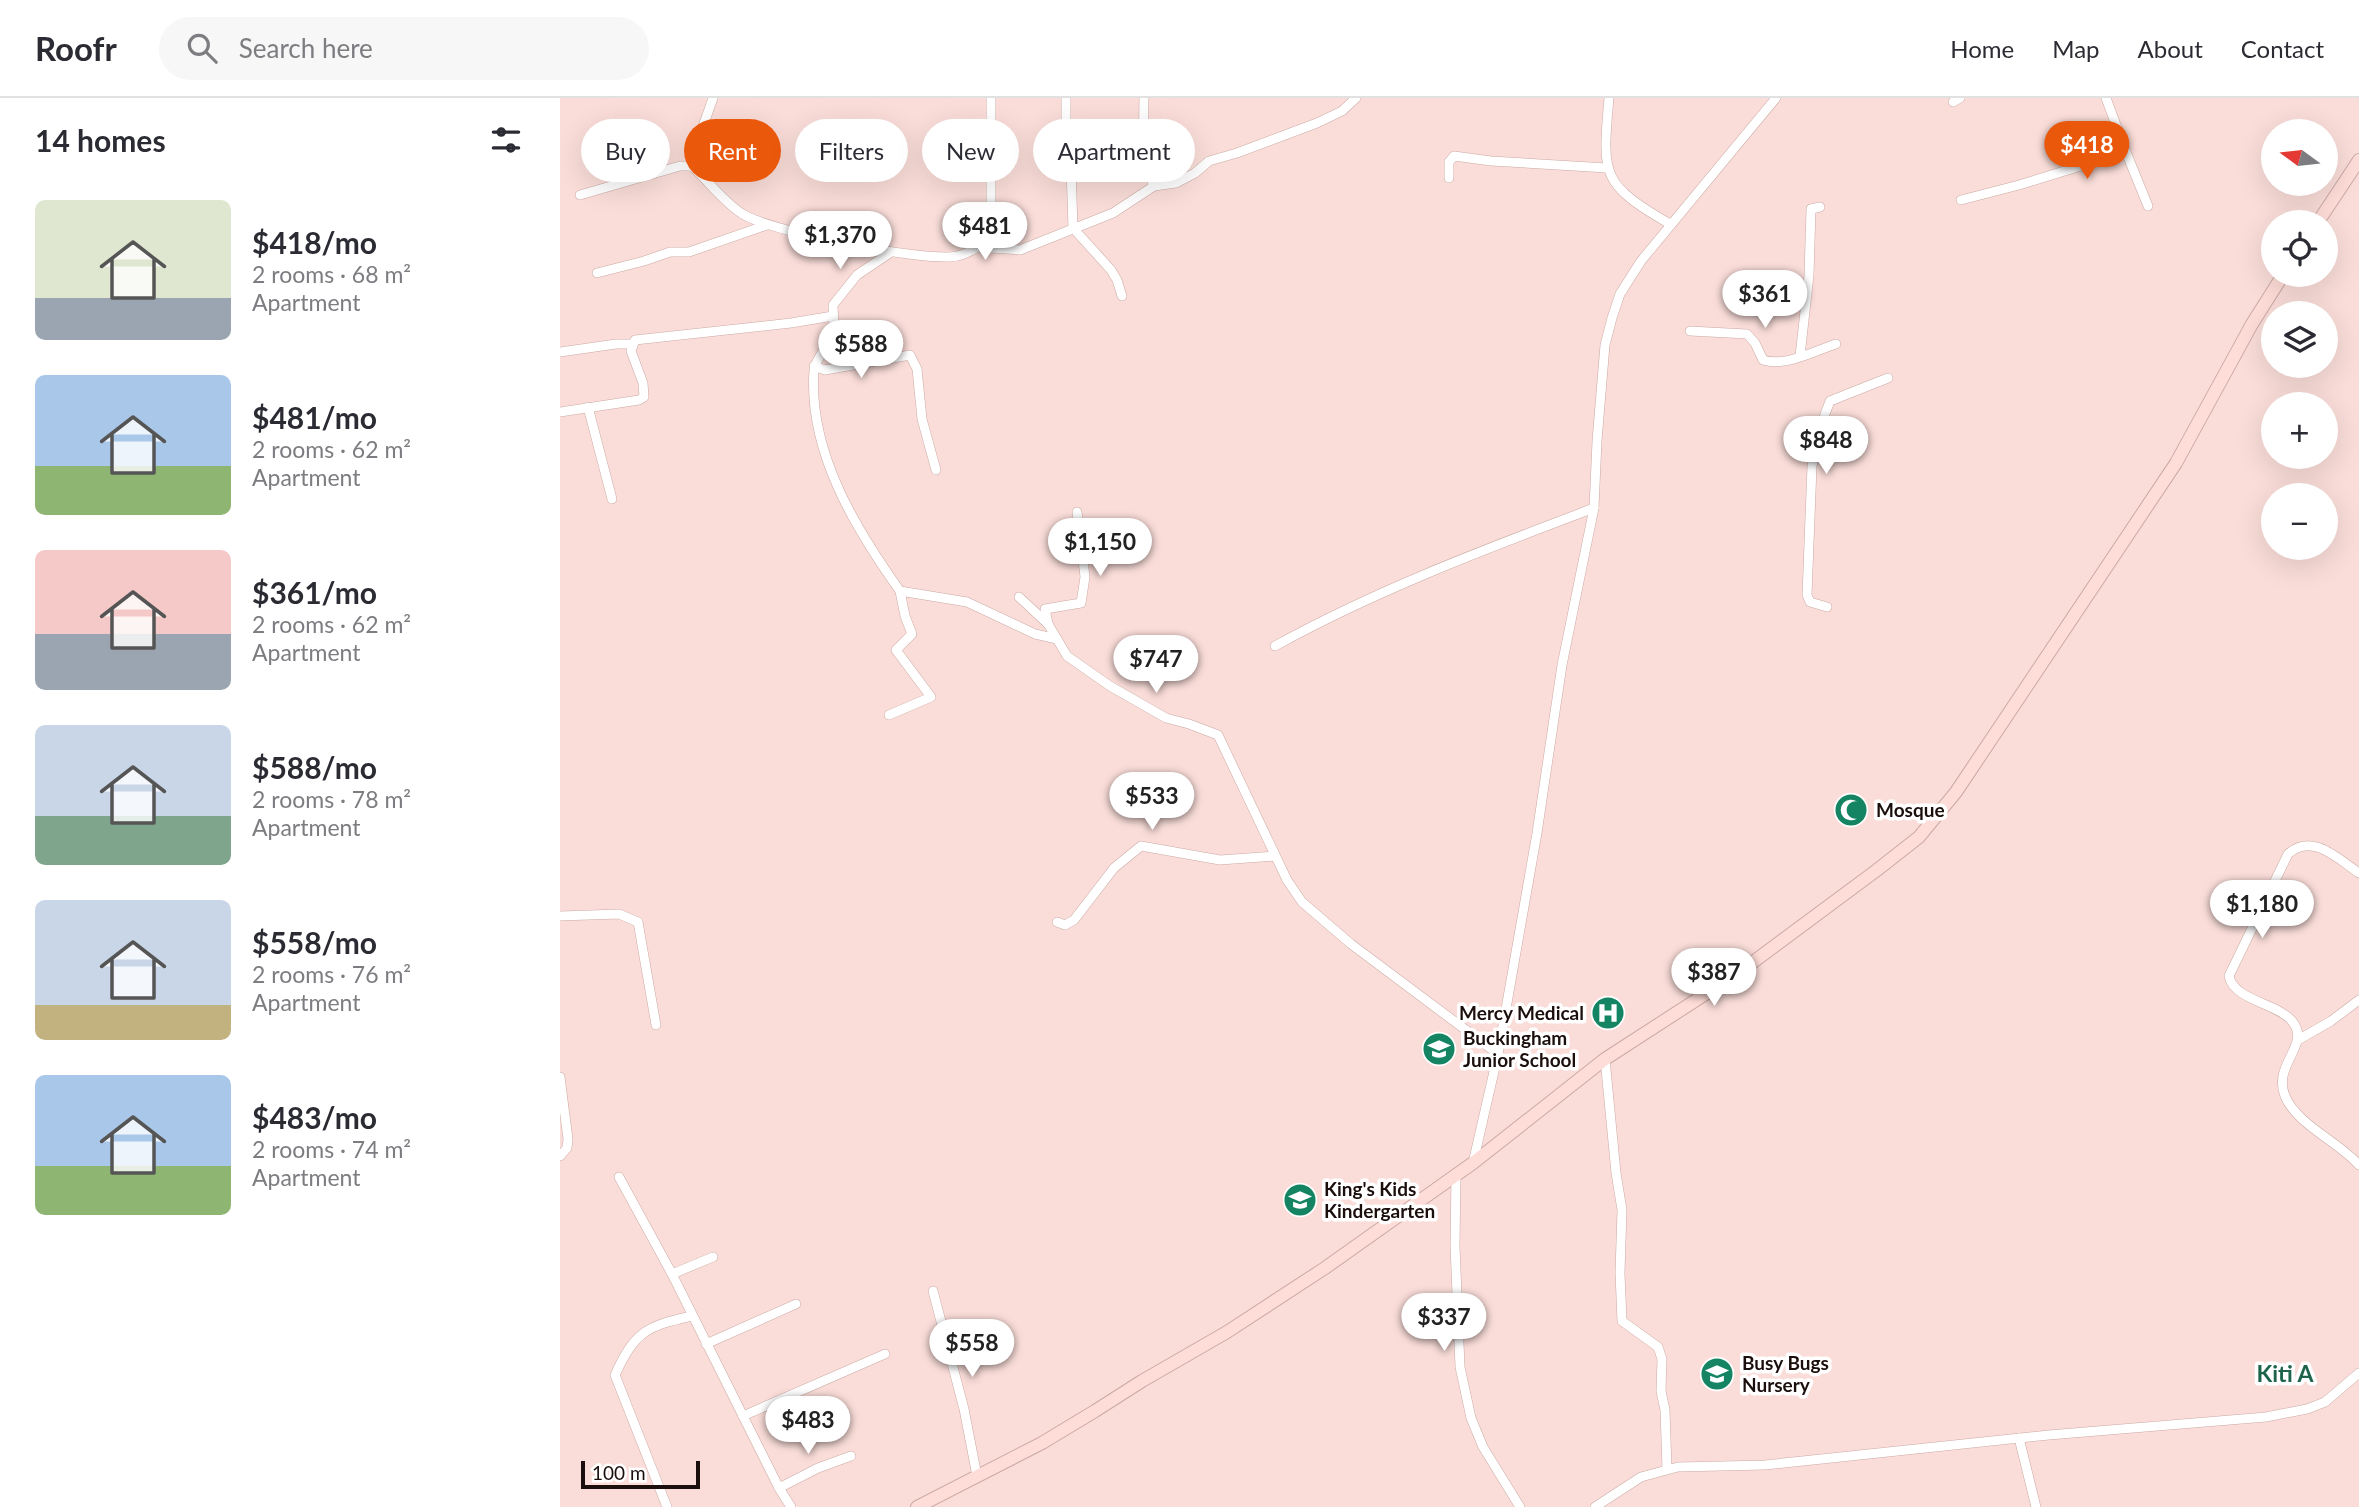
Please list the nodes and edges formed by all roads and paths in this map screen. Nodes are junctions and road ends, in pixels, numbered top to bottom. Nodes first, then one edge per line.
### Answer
1 (991, 98) edge
2 (1066, 98) edge
3 (1144, 98) edge
4 (1356, 98) edge
5 (1609, 98) edge
6 (1776, 98) edge
7 (2106, 98) edge
8 (712, 99) edge
9 (705, 119) edge
10 (2126, 152) junction
11 (2359, 160) edge
12 (684, 166) edge
13 (1607, 168) junction
14 (1449, 178) dead end
15 (707, 182) edge
16 (1154, 186) junction
17 (580, 195) dead end
18 (1961, 200) dead end
19 (2148, 206) dead end
20 (1820, 207) dead end
21 (2326, 210) edge
22 (1670, 224) junction
23 (767, 225) junction
24 (1073, 228) junction
25 (991, 248) junction
26 (891, 252) junction
27 (597, 273) dead end
28 (2276, 287) edge
29 (1122, 296) dead end
30 (833, 316) junction
31 (1690, 331) dead end
32 (632, 344) junction
33 (1836, 344) dead end
34 (560, 352) edge
35 (1800, 356) junction
36 (814, 366) junction
37 (1888, 378) dead end
38 (588, 407) junction
39 (560, 412) edge
40 (936, 470) dead end
41 (612, 499) dead end
42 (1594, 508) junction
43 (1077, 512) dead end
44 (901, 591) junction
45 (1019, 597) dead end
46 (1827, 607) dead end
47 (1048, 624) junction
48 (1057, 639) junction
49 (1275, 646) dead end
50 (888, 715) dead end
51 (1275, 856) junction
52 (2359, 873) edge
53 (560, 916) edge
54 (1057, 922) dead end
55 (2359, 1000) edge
56 (656, 1025) dead end
57 (2298, 1040) junction
58 (1498, 1054) junction
59 (1605, 1059) junction
60 (560, 1077) edge
61 (560, 1156) edge
62 (1473, 1163) junction
63 (2359, 1164) edge
64 (1456, 1175) junction
65 (619, 1177) dead end
66 (713, 1257) dead end
67 (672, 1274) junction
68 (933, 1291) dead end
69 (796, 1304) dead end
70 (692, 1316) junction
71 (706, 1343) junction
72 (885, 1354) dead end
73 (2359, 1373) edge
74 (743, 1416) junction
75 (2018, 1438) junction
76 (851, 1456) dead end
77 (1667, 1469) junction
78 (977, 1476) junction
79 (779, 1488) junction
80 (667, 1507) edge
81 (791, 1507) edge
82 (917, 1507) edge
83 (1520, 1507) edge
84 (1594, 1507) edge
85 (2036, 1507) edge

1 - 25 street
2 - 24 street
3 - 16 street
4 - 16 street
5 - 13 street
6 - 22 street
7 - 10 street
8 - 9 street
10 - 18 street
10 - 19 street
11 - 21 street
12 - 17 street
13 - 14 street
13 - 22 street
15 - 23 street
16 - 24 street
20 - 35 street
22 - 42 street
23 - 26 street
23 - 27 street
24 - 25 street
24 - 29 street
25 - 26 street
26 - 30 street
28 - 59 street
30 - 32 street
30 - 36 street
31 - 35 street
32 - 34 street
32 - 38 street
33 - 35 street
36 - 40 street
36 - 44 street
37 - 46 street
38 - 39 street
38 - 41 street
42 - 49 street
42 - 58 street
43 - 47 street
44 - 48 street
44 - 50 street
45 - 47 street
47 - 48 street
48 - 51 street
51 - 54 street
51 - 58 street
52 - 57 street
53 - 56 street
55 - 57 street
57 - 63 street
58 - 62 street
59 - 62 street
59 - 77 street
60 - 61 street
62 - 64 street
64 - 78 street
64 - 83 street
65 - 67 street
66 - 67 street
67 - 70 street
68 - 78 street
69 - 71 street
70 - 71 street
70 - 80 street
71 - 74 street
72 - 74 street
73 - 75 street
74 - 79 street
75 - 77 street
75 - 85 street
76 - 79 street
77 - 84 street
78 - 82 street
79 - 81 street

